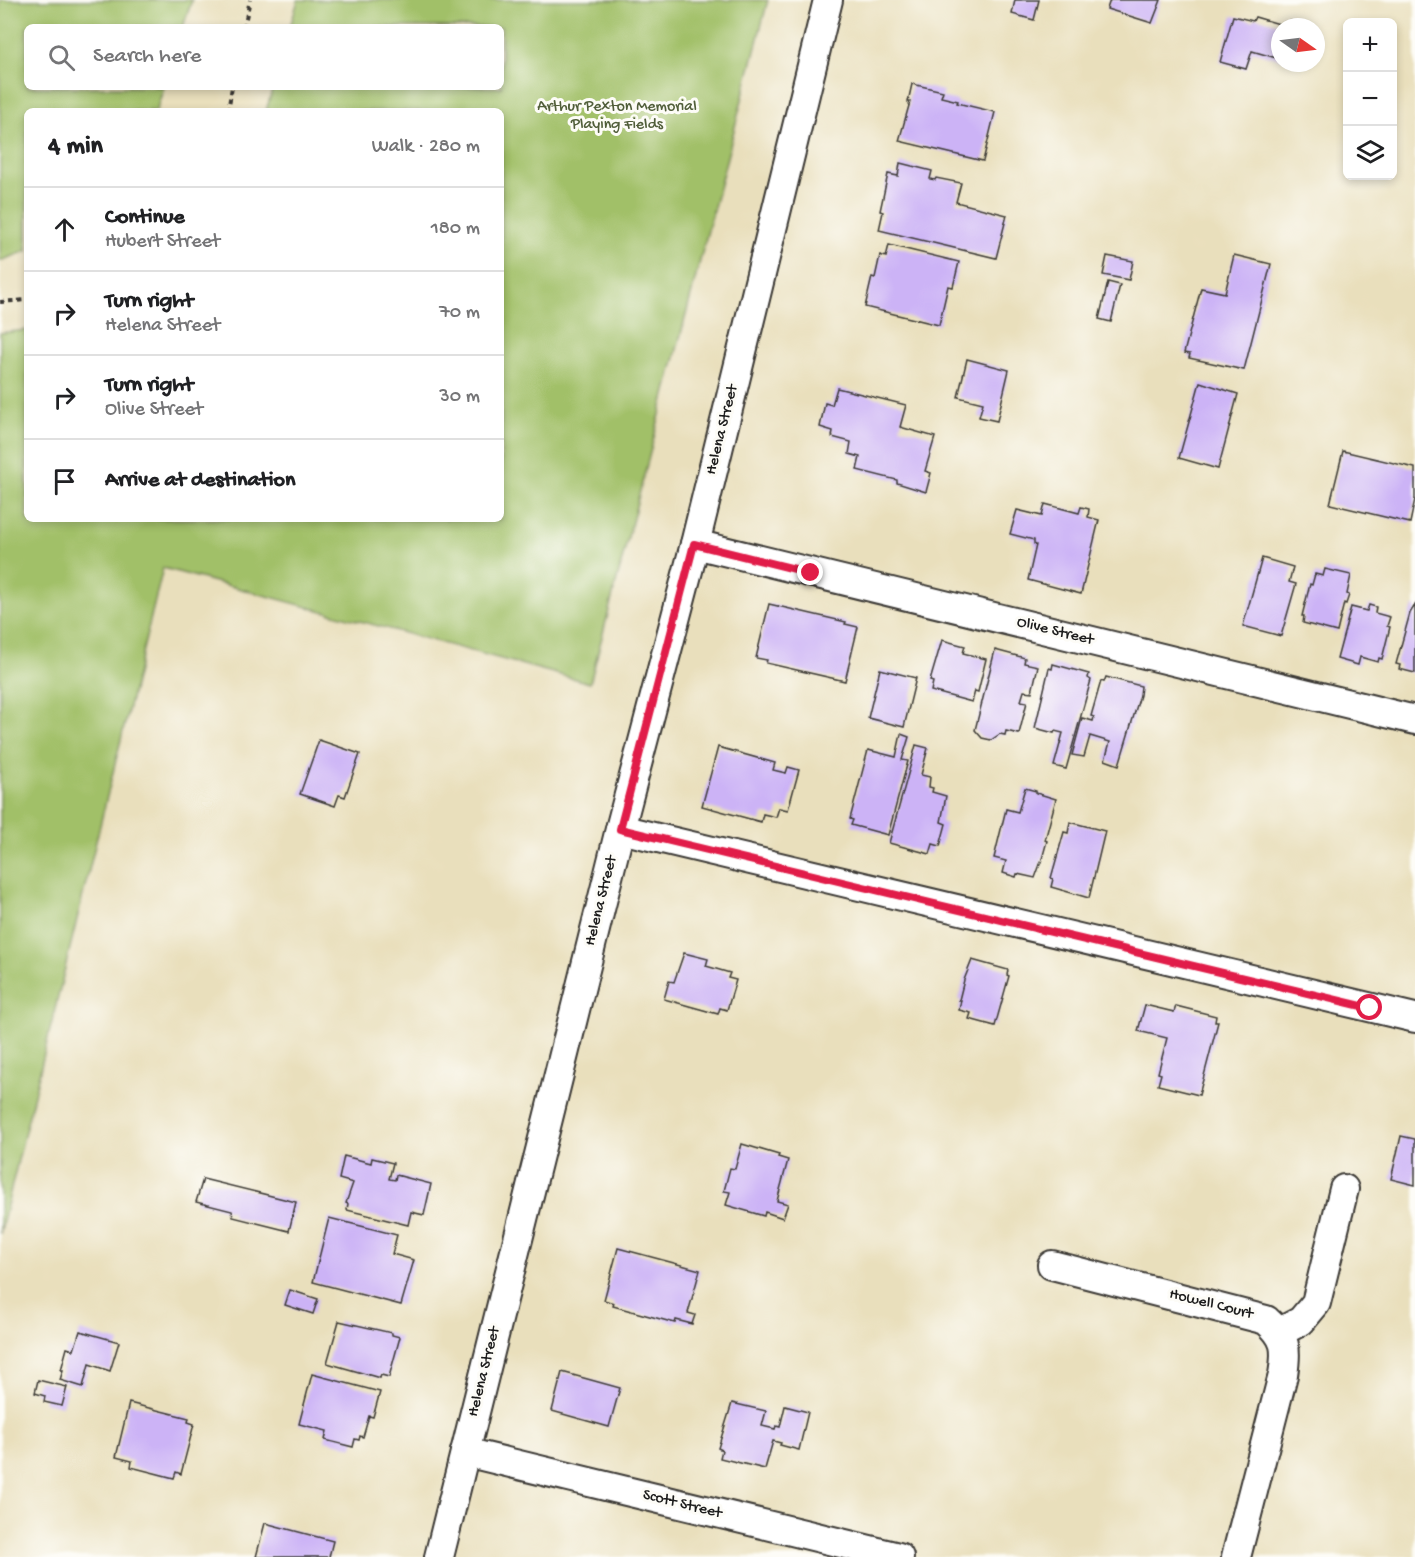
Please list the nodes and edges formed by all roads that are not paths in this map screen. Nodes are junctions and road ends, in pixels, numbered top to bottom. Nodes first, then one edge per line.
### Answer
1 (828, 0) edge
2 (694, 544) junction
3 (1415, 720) edge
4 (620, 829) junction
5 (1415, 1018) edge
6 (1344, 1189) dead end
7 (1052, 1265) dead end
8 (1280, 1332) junction
9 (465, 1452) junction
10 (439, 1557) edge
11 (899, 1557) edge
12 (1236, 1557) edge

1 - 2 street, Helena Street
2 - 3 street, Olive Street
2 - 4 street, Helena Street
4 - 5 street
4 - 9 street, Helena Street
6 - 8 street
7 - 8 street, Howell Court
8 - 12 street
9 - 10 street, Helena Street
9 - 11 street, Scott Street

